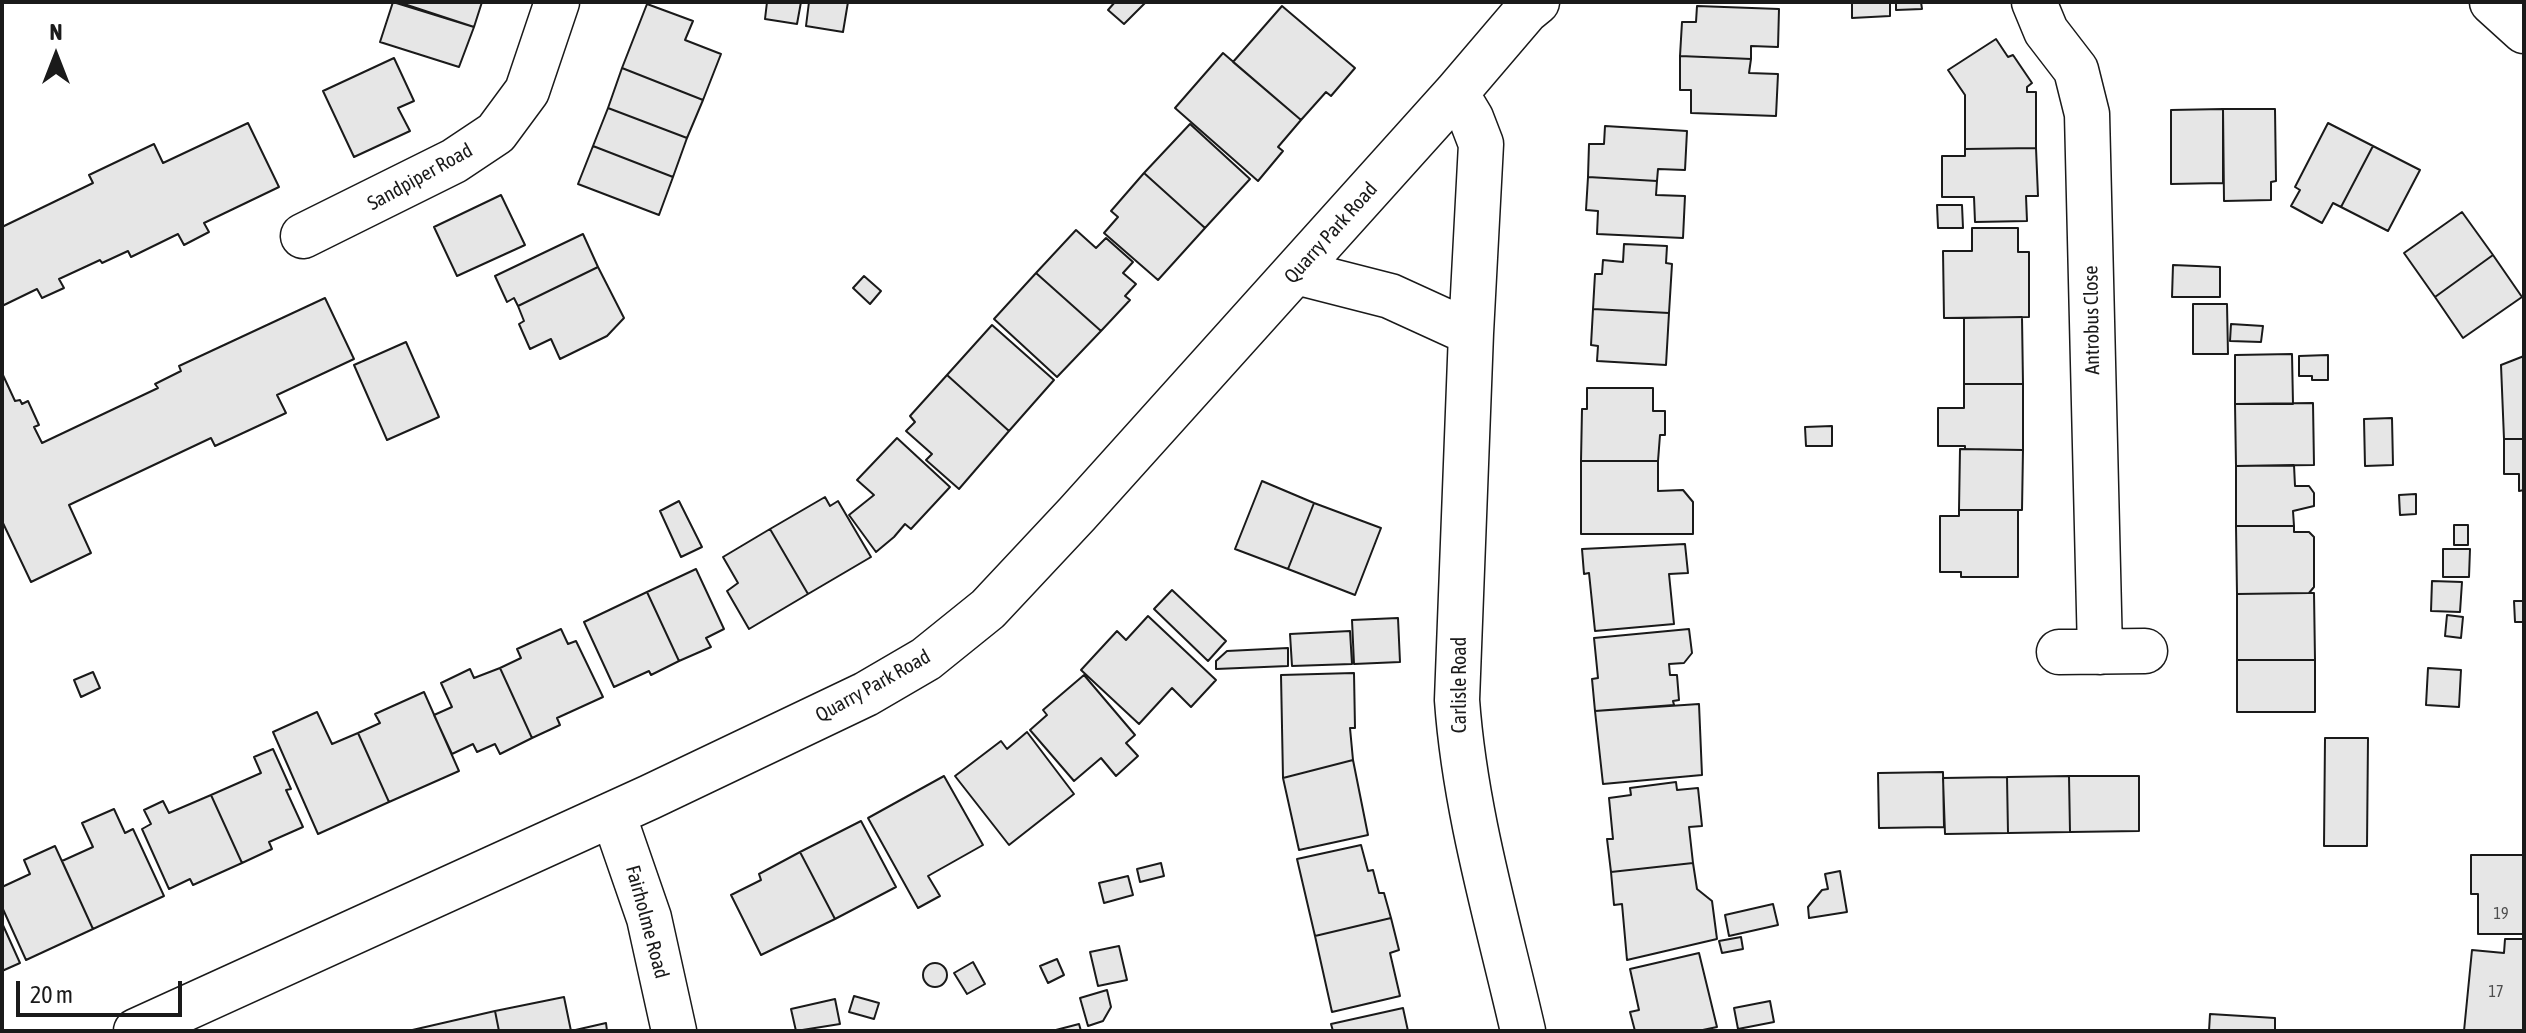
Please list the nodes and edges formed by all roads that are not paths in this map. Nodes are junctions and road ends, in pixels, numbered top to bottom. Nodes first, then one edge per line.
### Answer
1 (557, 2) edge
2 (1537, 2) edge
3 (2034, 2) edge
4 (2492, 2) edge
5 (2524, 31) edge
6 (1456, 93) junction
7 (322, 228) dead end
8 (1296, 272) junction
9 (1471, 333) junction
10 (2145, 651) dead end
11 (613, 814) junction
12 (136, 1031) edge
13 (674, 1031) edge
14 (1523, 1031) edge

1 - 7 street, Sandpiper Road
2 - 6 street, Quarry Park Road
3 - 10 street, Antrobus Close
4 - 5 street
6 - 8 street, Quarry Park Road
6 - 9 street, Carlisle Road
8 - 9 street
8 - 11 street, Quarry Park Road
9 - 14 street, Carlisle Road
11 - 12 street, Quarry Park Road
11 - 13 street, Fairholme Road

